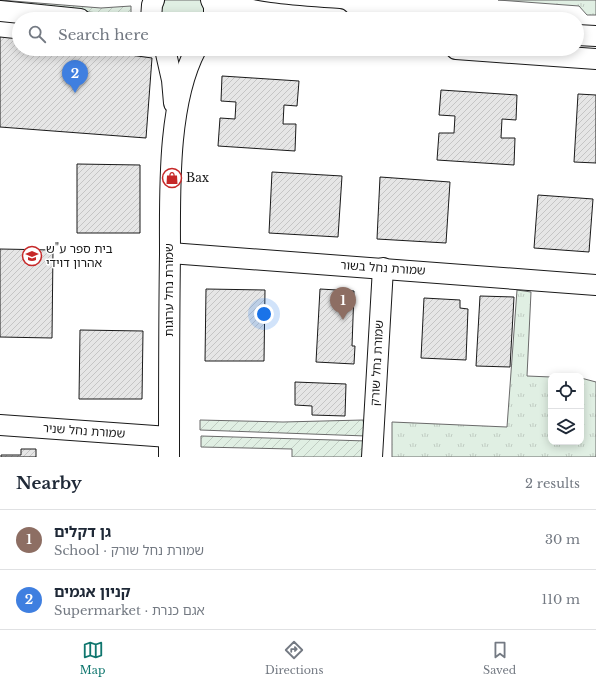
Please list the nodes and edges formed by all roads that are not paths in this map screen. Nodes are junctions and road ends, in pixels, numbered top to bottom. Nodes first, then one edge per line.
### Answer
1 (154, 0) edge
2 (211, 0) edge
3 (217, 0) edge
4 (0, 11) edge
5 (12, 12) edge
6 (152, 12) edge
7 (214, 12) edge
8 (264, 12) edge
9 (584, 35) edge
10 (596, 36) edge
11 (167, 56) edge
12 (193, 56) edge
13 (545, 56) edge
14 (596, 60) edge
15 (175, 123) junction
16 (170, 253) junction
17 (383, 268) junction
18 (596, 285) edge
19 (0, 425) edge
20 (169, 437) junction
21 (169, 457) edge
22 (372, 457) edge

1 - 6 street
2 - 7 street
3 - 8 street
4 - 5 street
9 - 10 street
11 - 15 street, שמורת נחל ערוגות
12 - 15 street, שמורת נחל ערוגות
13 - 14 street
15 - 16 street, שמורת נחל ערוגות
16 - 17 street, שמורת נחל בשור
16 - 20 street, שמורת נחל ערוגות
17 - 18 street, שמורת נחל בשור
17 - 22 street, שמורת נחל שורק
19 - 20 street, שמורת נחל שניר
20 - 21 street, שמורת נחל ערוגות

